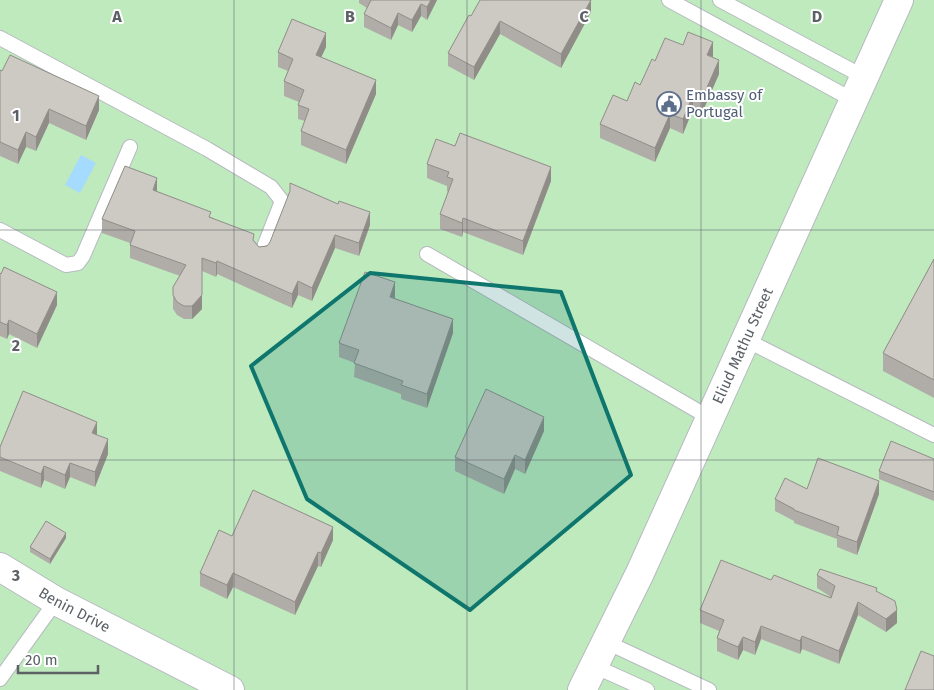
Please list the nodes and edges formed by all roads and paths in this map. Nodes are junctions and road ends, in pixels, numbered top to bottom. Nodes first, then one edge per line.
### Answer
1 (669, 0) edge
2 (720, 0) edge
3 (899, 0) edge
4 (0, 38) edge
5 (859, 89) junction
6 (130, 146) dead end
7 (0, 230) edge
8 (262, 252) edge
9 (427, 254) dead end
10 (746, 340) junction
11 (710, 418) junction
12 (934, 435) edge
13 (0, 567) edge
14 (56, 601) junction
15 (606, 642) junction
16 (588, 678) edge
17 (0, 679) edge
18 (230, 690) edge
19 (648, 690) edge
20 (709, 690) edge

1 - 5 lane
2 - 5 lane
3 - 5 street, Eliud Mathu Street
4 - 8 lane
5 - 10 street, Eliud Mathu Street
6 - 7 lane
9 - 11 lane
10 - 11 street, Eliud Mathu Street
10 - 12 lane
11 - 15 street, Eliud Mathu Street
13 - 14 street, Benin Drive
14 - 17 lane
14 - 18 street, Benin Drive
15 - 16 street, Eliud Mathu Street
15 - 20 lane
16 - 19 lane

